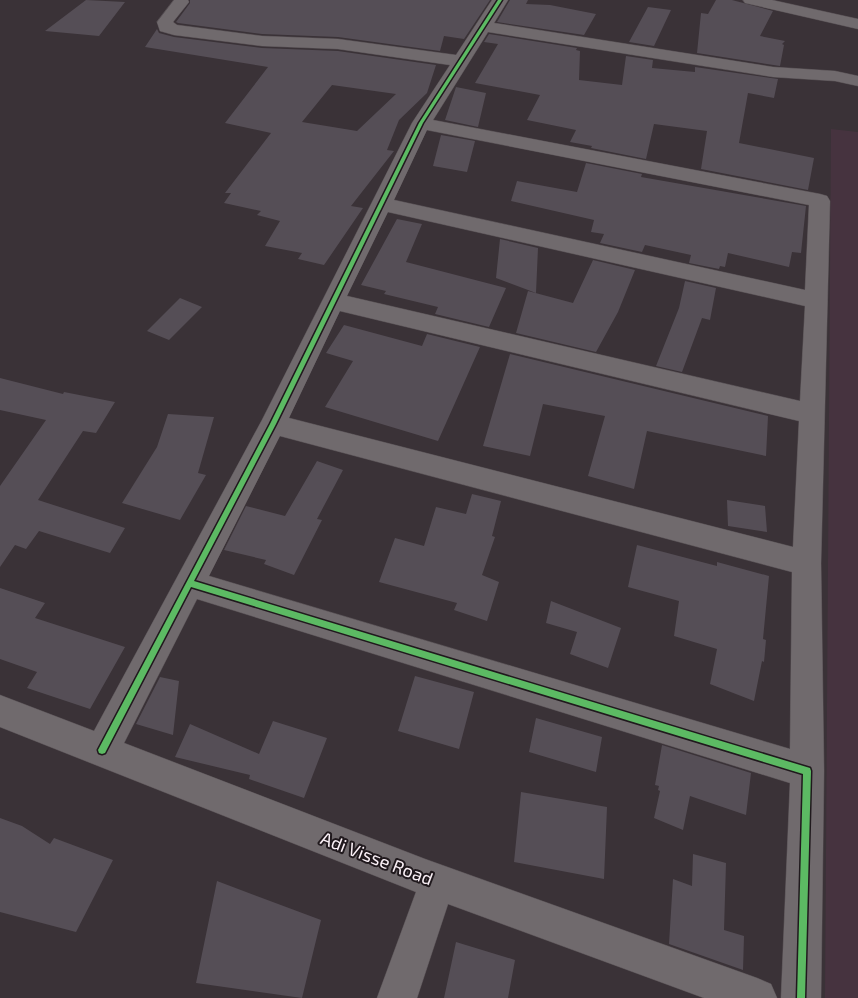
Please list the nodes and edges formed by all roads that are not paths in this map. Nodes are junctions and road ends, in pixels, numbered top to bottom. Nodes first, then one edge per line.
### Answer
1 (500, 0) edge
2 (751, 0) edge
3 (181, 2) dead end
4 (858, 24) edge
5 (484, 26) junction
6 (458, 61) junction
7 (858, 81) edge
8 (421, 123) junction
9 (383, 204) junction
10 (334, 301) junction
11 (817, 301) junction
12 (812, 414) junction
13 (273, 424) junction
14 (807, 563) junction
15 (189, 584) junction
16 (0, 711) edge
17 (102, 750) junction
18 (808, 771) junction
19 (438, 882) junction
20 (397, 998) edge
21 (757, 998) edge
22 (801, 998) edge

1 - 5 street
2 - 4 street
3 - 6 street
5 - 6 street
5 - 7 street
6 - 8 street
8 - 9 street
8 - 11 street
9 - 10 street
9 - 11 street
10 - 12 street
10 - 13 street
11 - 12 street
12 - 14 street
13 - 14 street
13 - 15 street
14 - 18 street
15 - 17 street
15 - 18 street
16 - 17 street, Adi Visse Road
17 - 19 street, Adi Visse Road
18 - 22 street
19 - 20 street
19 - 21 street, Adi Visse Road

